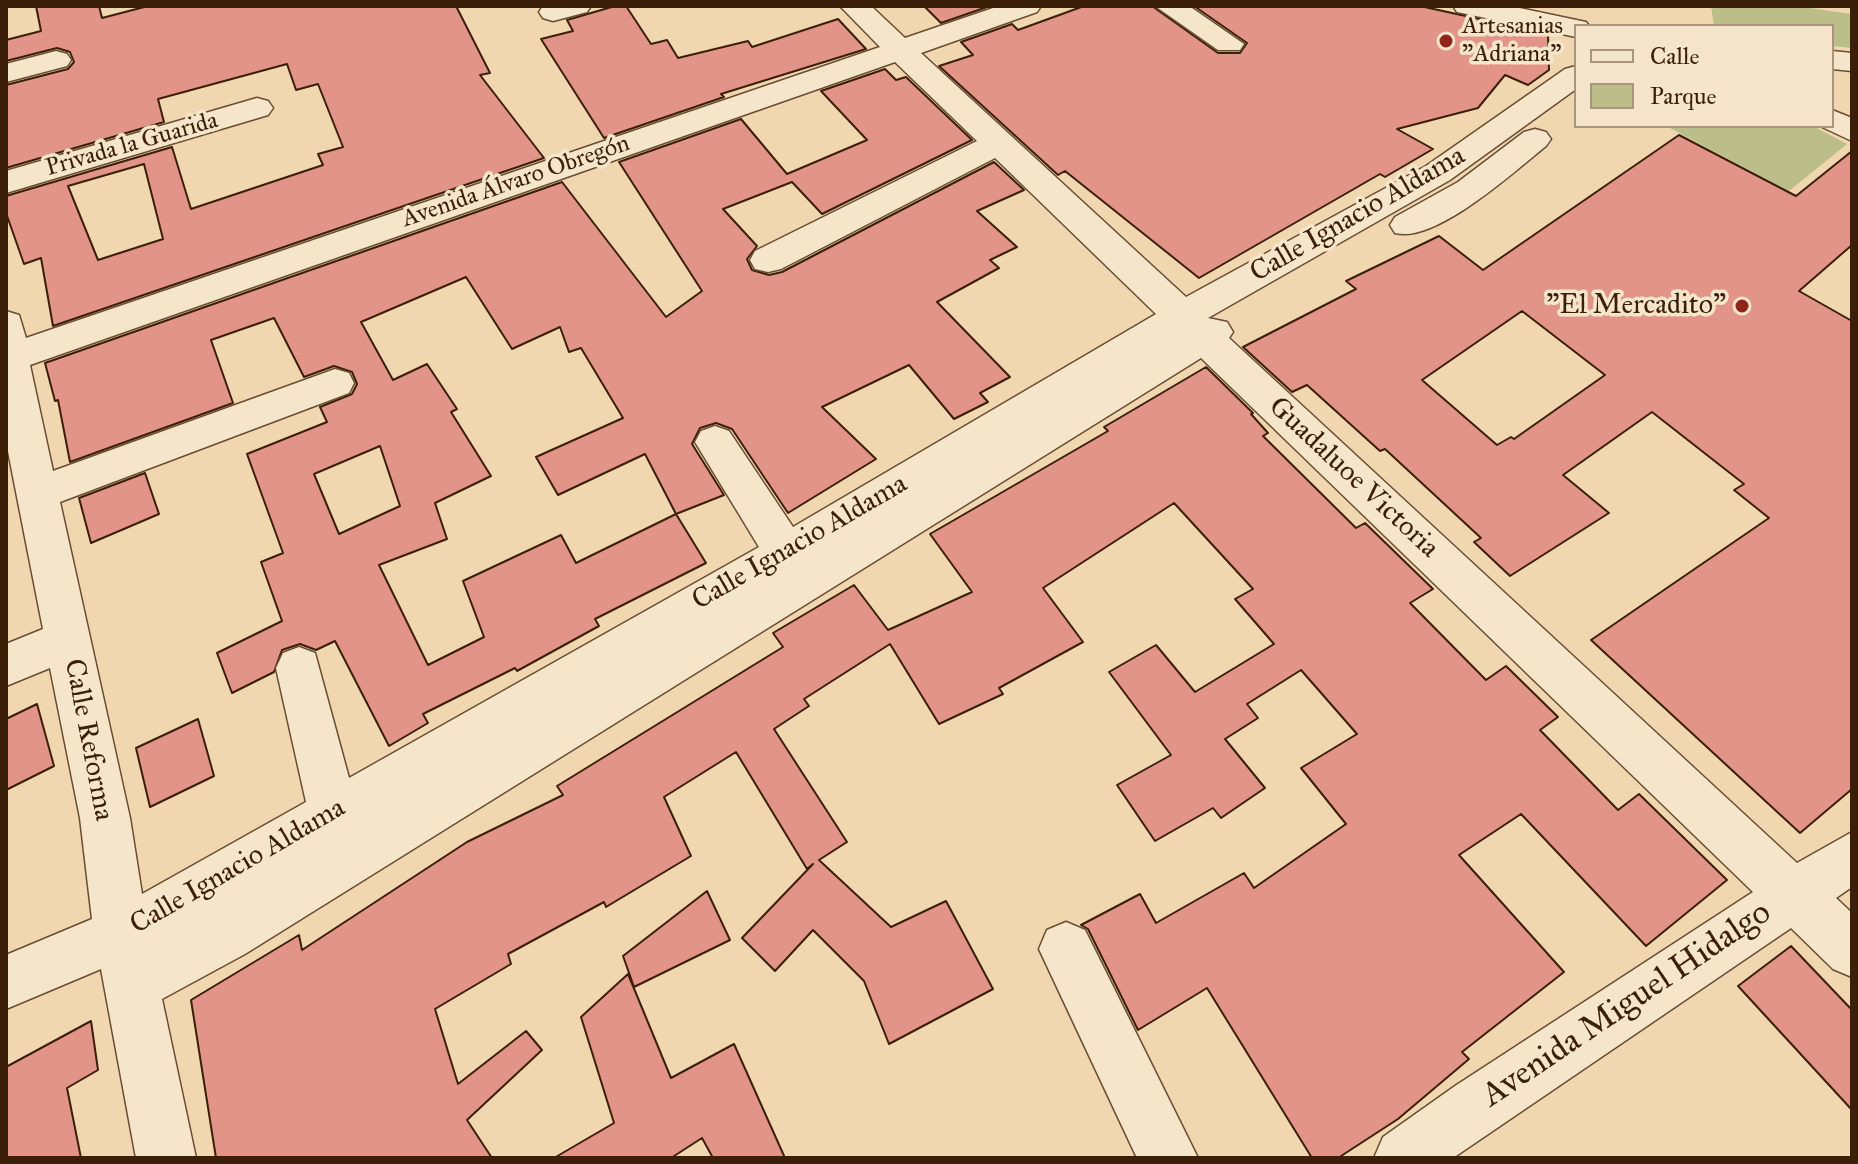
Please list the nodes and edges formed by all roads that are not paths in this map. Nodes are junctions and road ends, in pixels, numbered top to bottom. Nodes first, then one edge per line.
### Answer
1 (854, 6) edge
2 (1027, 6) edge
3 (1169, 6) edge
4 (1467, 6) edge
5 (1574, 28) edge
6 (1229, 44) dead end
7 (900, 52) junction
8 (56, 60) dead end
9 (6, 73) edge
10 (1574, 77) edge
11 (1834, 103) edge
12 (1574, 107) edge
13 (257, 108) dead end
14 (1852, 113) edge
15 (1834, 121) edge
16 (1852, 131) edge
17 (998, 144) junction
18 (6, 182) edge
19 (1454, 182) junction
20 (768, 260) dead end
21 (1193, 327) junction
22 (7, 347) edge
23 (335, 383) dead end
24 (715, 442) dead end
25 (39, 493) junction
26 (786, 553) junction
27 (758, 589) junction
28 (68, 639) junction
29 (6, 665) edge
30 (299, 668) dead end
31 (333, 812) junction
32 (1852, 857) edge
33 (1792, 895) junction
34 (1066, 949) dead end
35 (1852, 950) edge
36 (128, 959) junction
37 (6, 982) edge
38 (166, 1158) edge
39 (1168, 1158) edge
40 (1404, 1158) edge

1 - 7 street, Guadaluoe Victoria
2 - 7 street, Avenida Álvaro Obregón
3 - 6 street
4 - 5 street
7 - 17 street, Guadaluoe Victoria
7 - 22 street, Avenida Álvaro Obregón
8 - 9 street
10 - 19 street, Calle Ignacio Aldama
11 - 14 street
12 - 19 street, Calle Ignacio Aldama
13 - 18 street, Privada la Guarida
15 - 16 street
17 - 20 street
17 - 21 street, Guadaluoe Victoria
19 - 21 street, Calle Ignacio Aldama
21 - 26 street, Calle Ignacio Aldama
21 - 27 street, Calle Ignacio Aldama
21 - 33 street, Guadaluoe Victoria
22 - 25 street, Calle Reforma
23 - 25 street
24 - 26 street
25 - 28 street, Calle Reforma
26 - 27 street, Calle Ignacio Aldama
27 - 31 street, Calle Ignacio Aldama
27 - 36 street, Calle Ignacio Aldama
28 - 29 street
28 - 36 street, Calle Reforma
30 - 31 street
31 - 36 street, Calle Ignacio Aldama
32 - 33 street, Avenida Miguel Hidalgo
33 - 35 street, Guadaluoe Victoria
33 - 40 street, Avenida Miguel Hidalgo
34 - 39 street
36 - 37 street, Calle Ignacio Aldama
36 - 38 street, Calle Reforma

